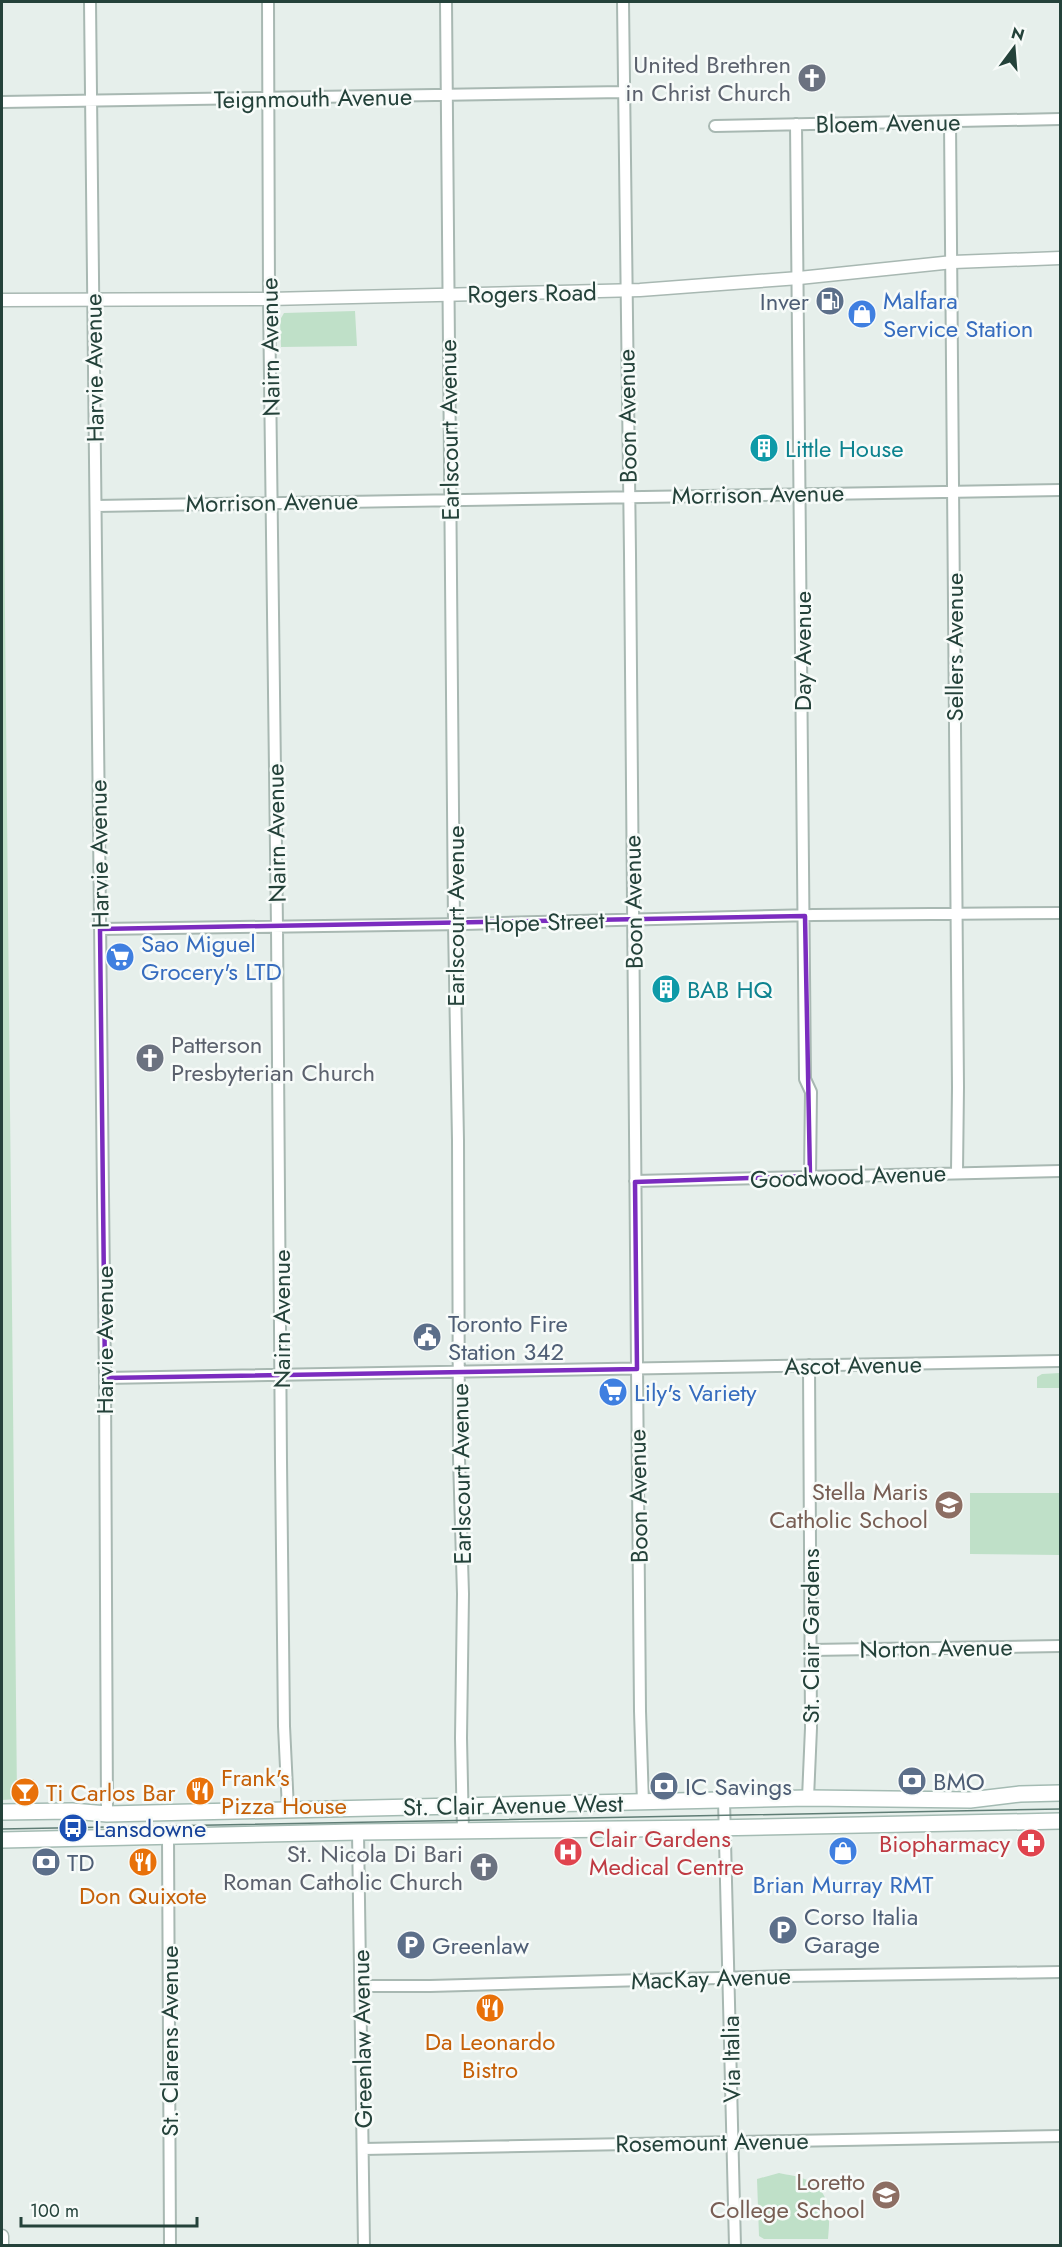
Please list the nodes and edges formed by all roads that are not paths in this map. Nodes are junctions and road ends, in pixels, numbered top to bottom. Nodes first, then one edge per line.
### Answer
1 (90, 2) edge
2 (268, 2) edge
3 (446, 2) edge
4 (622, 2) edge
5 (624, 92) junction
6 (447, 95) junction
7 (268, 99) junction
8 (92, 101) junction
9 (2, 102) edge
10 (1060, 119) edge
11 (950, 122) junction
12 (796, 124) junction
13 (715, 126) dead end
14 (1060, 258) edge
15 (952, 262) junction
16 (799, 278) junction
17 (627, 290) junction
18 (448, 295) junction
19 (269, 299) junction
20 (2, 300) edge
21 (93, 300) junction
22 (1060, 490) edge
23 (954, 491) junction
24 (801, 494) junction
25 (628, 496) junction
26 (450, 499) junction
27 (273, 501) junction
28 (96, 506) junction
29 (1060, 913) edge
30 (956, 915) junction
31 (805, 916) junction
32 (633, 920) junction
33 (454, 924) junction
34 (277, 927) junction
35 (100, 929) junction
36 (1060, 1171) edge
37 (957, 1172) junction
38 (810, 1176) junction
39 (635, 1181) junction
40 (1060, 1361) edge
41 (809, 1365) junction
42 (637, 1369) junction
43 (459, 1372) junction
44 (282, 1375) junction
45 (105, 1378) junction
46 (1060, 1646) edge
47 (811, 1650) junction
48 (1060, 1793) edge
49 (808, 1798) junction
50 (724, 1800) junction
51 (643, 1803) junction
52 (463, 1805) junction
53 (288, 1809) junction
54 (2, 1812) edge
55 (107, 1814) junction
56 (1060, 1821) edge
57 (725, 1828) junction
58 (463, 1831) junction
59 (358, 1832) junction
60 (168, 1836) junction
61 (2, 1840) edge
62 (1060, 1972) edge
63 (729, 1979) junction
64 (361, 1986) junction
65 (1060, 2136) edge
66 (733, 2144) junction
67 (363, 2149) junction
68 (2, 2236) edge
69 (2, 2246) edge
70 (170, 2246) edge
71 (364, 2246) edge
72 (735, 2246) edge

1 - 8 street, Harvie Avenue
2 - 7 street, Nairn Avenue
3 - 6 street, Earlscourt Avenue
4 - 5 street, Boon Avenue
5 - 6 street, Teignmouth Avenue
5 - 17 street, Boon Avenue
6 - 7 street, Teignmouth Avenue
6 - 18 street, Earlscourt Avenue
7 - 8 street, Teignmouth Avenue
7 - 19 street, Nairn Avenue
8 - 9 street, Teignmouth Avenue
8 - 21 street, Harvie Avenue
10 - 11 street, Bloem Avenue
11 - 12 street, Bloem Avenue
11 - 15 street, Sellers Avenue
12 - 13 street, Bloem Avenue
12 - 16 street, Day Avenue
14 - 15 street, Rogers Road
15 - 16 street, Rogers Road
15 - 23 street, Sellers Avenue
16 - 17 street, Rogers Road
16 - 24 street, Day Avenue
17 - 18 street, Rogers Road
17 - 25 street, Boon Avenue
18 - 19 street, Rogers Road
18 - 26 street, Earlscourt Avenue
19 - 21 street, Rogers Road
19 - 27 street, Nairn Avenue
20 - 21 street, Rogers Road
21 - 28 street, Harvie Avenue
22 - 23 street, Morrison Avenue
23 - 24 street, Morrison Avenue
23 - 30 street, Sellers Avenue
24 - 25 street, Morrison Avenue
24 - 31 street, Day Avenue
25 - 26 street, Morrison Avenue
25 - 32 street, Boon Avenue
26 - 27 street, Morrison Avenue
26 - 33 street, Earlscourt Avenue
27 - 28 street, Morrison Avenue
27 - 34 street, Nairn Avenue
28 - 35 street, Harvie Avenue
29 - 30 street, Hope Street
30 - 31 street, Hope Street
30 - 37 street, Sellers Avenue
31 - 32 street, Hope Street
31 - 38 street, Day Avenue
32 - 33 street, Hope Street
32 - 39 street, Boon Avenue
33 - 34 street, Hope Street
33 - 43 street, Earlscourt Avenue
34 - 35 street, Hope Street
34 - 44 street, Nairn Avenue
35 - 45 street, Harvie Avenue
36 - 37 street, Goodwood Avenue
37 - 38 street, Goodwood Avenue
38 - 39 street, Goodwood Avenue
39 - 42 street, Boon Avenue
40 - 41 street, Ascot Avenue
41 - 42 street, Ascot Avenue
41 - 47 street, St. Clair Gardens
42 - 43 street, Ascot Avenue
42 - 51 street, Boon Avenue
43 - 44 street, Ascot Avenue
43 - 52 street, Earlscourt Avenue
44 - 45 street, Ascot Avenue
44 - 53 street, Nairn Avenue
45 - 55 street, Harvie Avenue
46 - 47 street, Norton Avenue
47 - 49 street, St. Clair Gardens
48 - 49 main road, St. Clair Avenue West
49 - 50 main road, St. Clair Avenue West
50 - 51 main road, St. Clair Avenue West
50 - 57 street, Via Italia
51 - 52 main road, St. Clair Avenue West
52 - 53 main road, St. Clair Avenue West
52 - 58 street, Earlscourt Avenue
53 - 55 main road, St. Clair Avenue West
54 - 55 main road, St. Clair Avenue West
56 - 57 main road, St. Clair Avenue West
57 - 58 main road, St. Clair Avenue West
57 - 63 street, Via Italia
58 - 59 main road, St. Clair Avenue West
59 - 60 main road, St. Clair Avenue West
59 - 64 street, Greenlaw Avenue
60 - 61 main road, St. Clair Avenue West
60 - 70 street, St. Clarens Avenue
62 - 63 street, MacKay Avenue
63 - 64 street, MacKay Avenue
63 - 66 street, Via Italia
64 - 67 street, Greenlaw Avenue
65 - 66 street, Rosemount Avenue
66 - 67 street, Rosemount Avenue
66 - 72 street, Via Italia
67 - 71 street, Greenlaw Avenue
68 - 69 street

